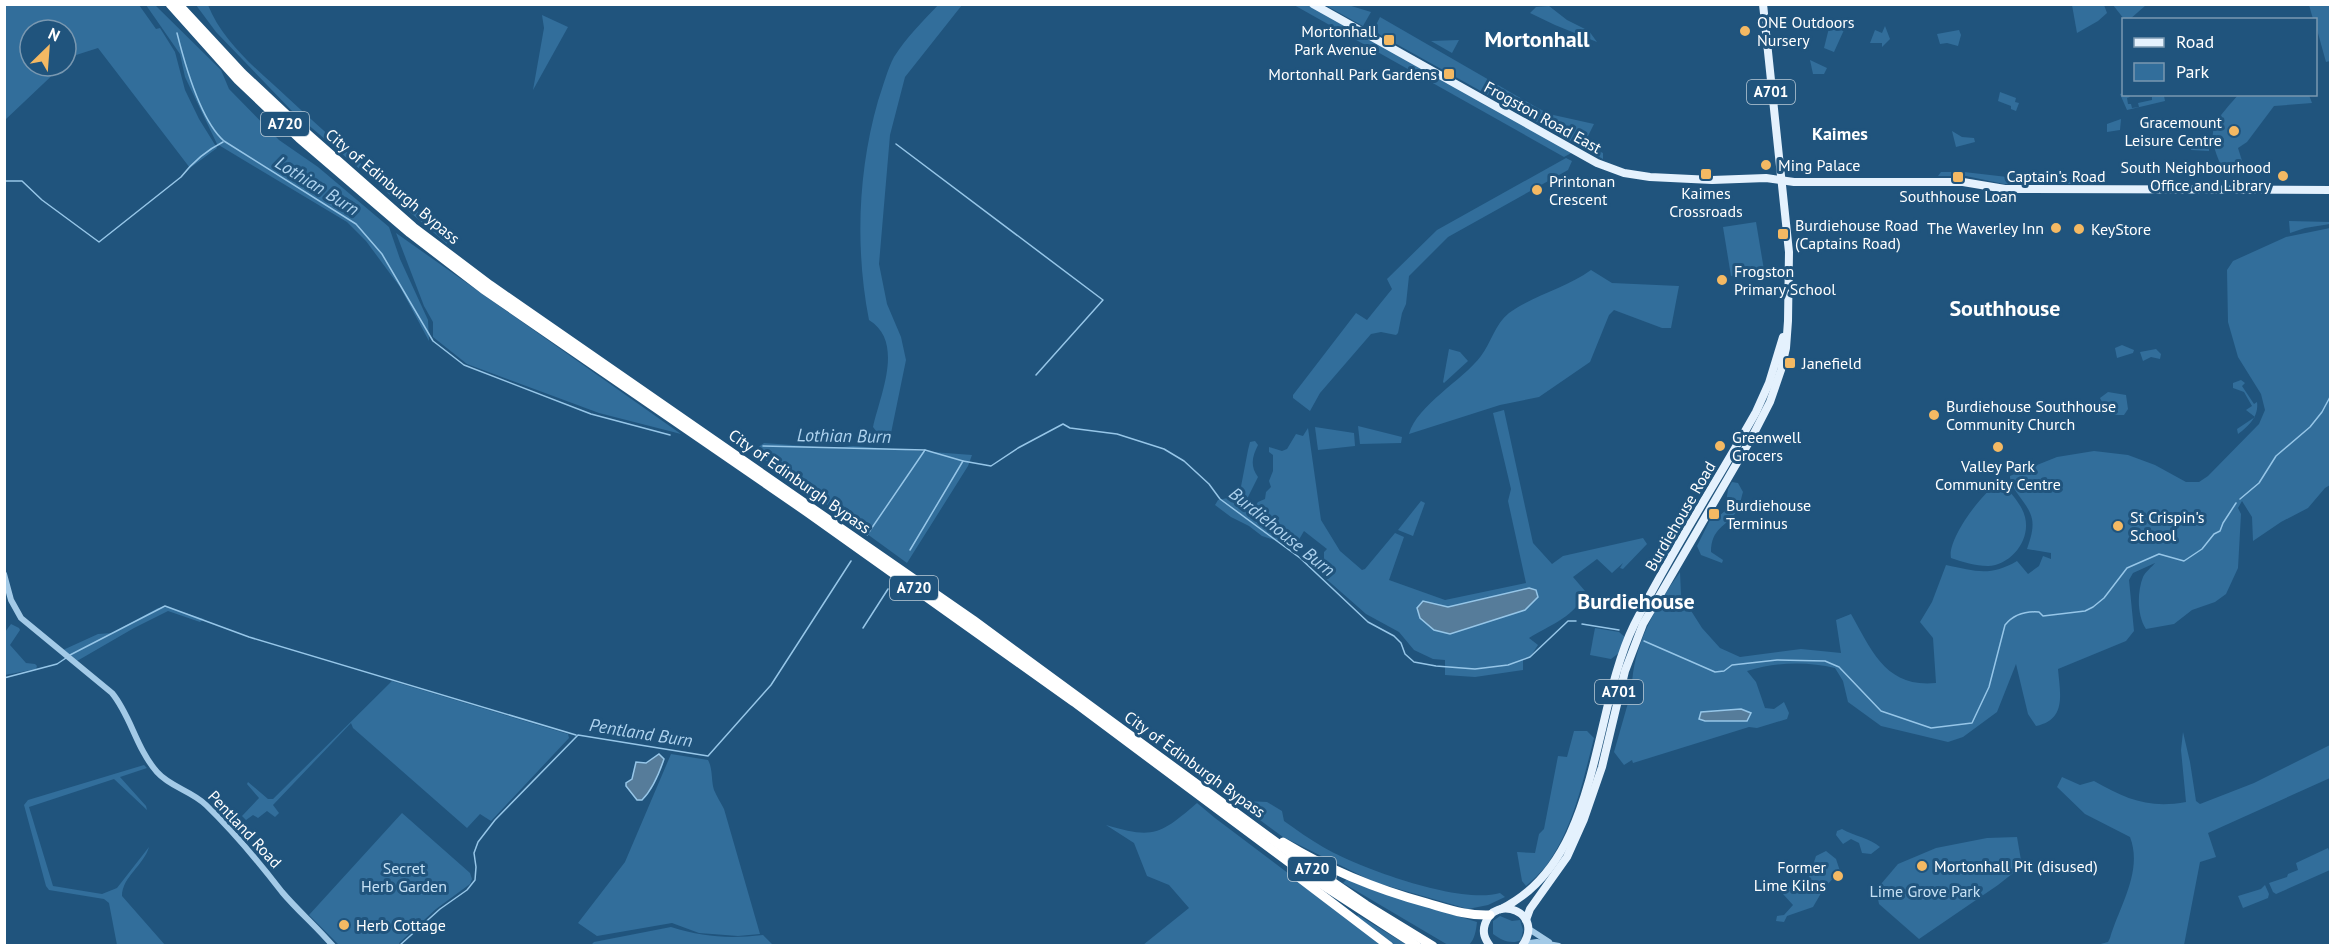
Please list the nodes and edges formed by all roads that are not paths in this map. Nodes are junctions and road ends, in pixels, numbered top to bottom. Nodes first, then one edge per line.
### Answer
1 (168, 4) edge
2 (178, 4) edge
3 (1313, 4) edge
4 (1763, 4) edge
5 (1782, 180) junction
6 (2331, 190) edge
7 (1788, 321) junction
8 (4, 574) edge
9 (1169, 774) junction
10 (1196, 784) junction
11 (1501, 909) junction
12 (1490, 915) junction
13 (1526, 920) junction
14 (1529, 929) junction
15 (1484, 933) junction
16 (1551, 943) junction
17 (333, 945) edge
18 (1389, 945) edge
19 (1416, 945) edge
20 (1433, 945) edge
21 (1478, 945) edge
22 (1490, 945) edge
23 (1523, 945) edge
24 (1559, 945) edge

1 - 9 highway, City of Edinburgh Bypass / A720
2 - 10 highway, City of Edinburgh Bypass / A720
3 - 5 main road, Frogston Road East
4 - 5 main road, A701
5 - 6 main road, Captain's Road
5 - 7 main road, Burdiehouse Road / A701
7 - 11 main road, Burdiehouse Road / A701
7 - 13 main road, Burdiehouse Road / A701
8 - 17 street, Pentland Road
9 - 18 highway
9 - 19 highway, City of Edinburgh Bypass / A720
10 - 12 highway
10 - 20 highway, City of Edinburgh Bypass / A720
11 - 12 main road, A701
11 - 13 main road
12 - 15 main road
13 - 14 main road
14 - 16 street
14 - 23 main road
15 - 21 main road
15 - 22 main road
16 - 23 street
16 - 24 street

